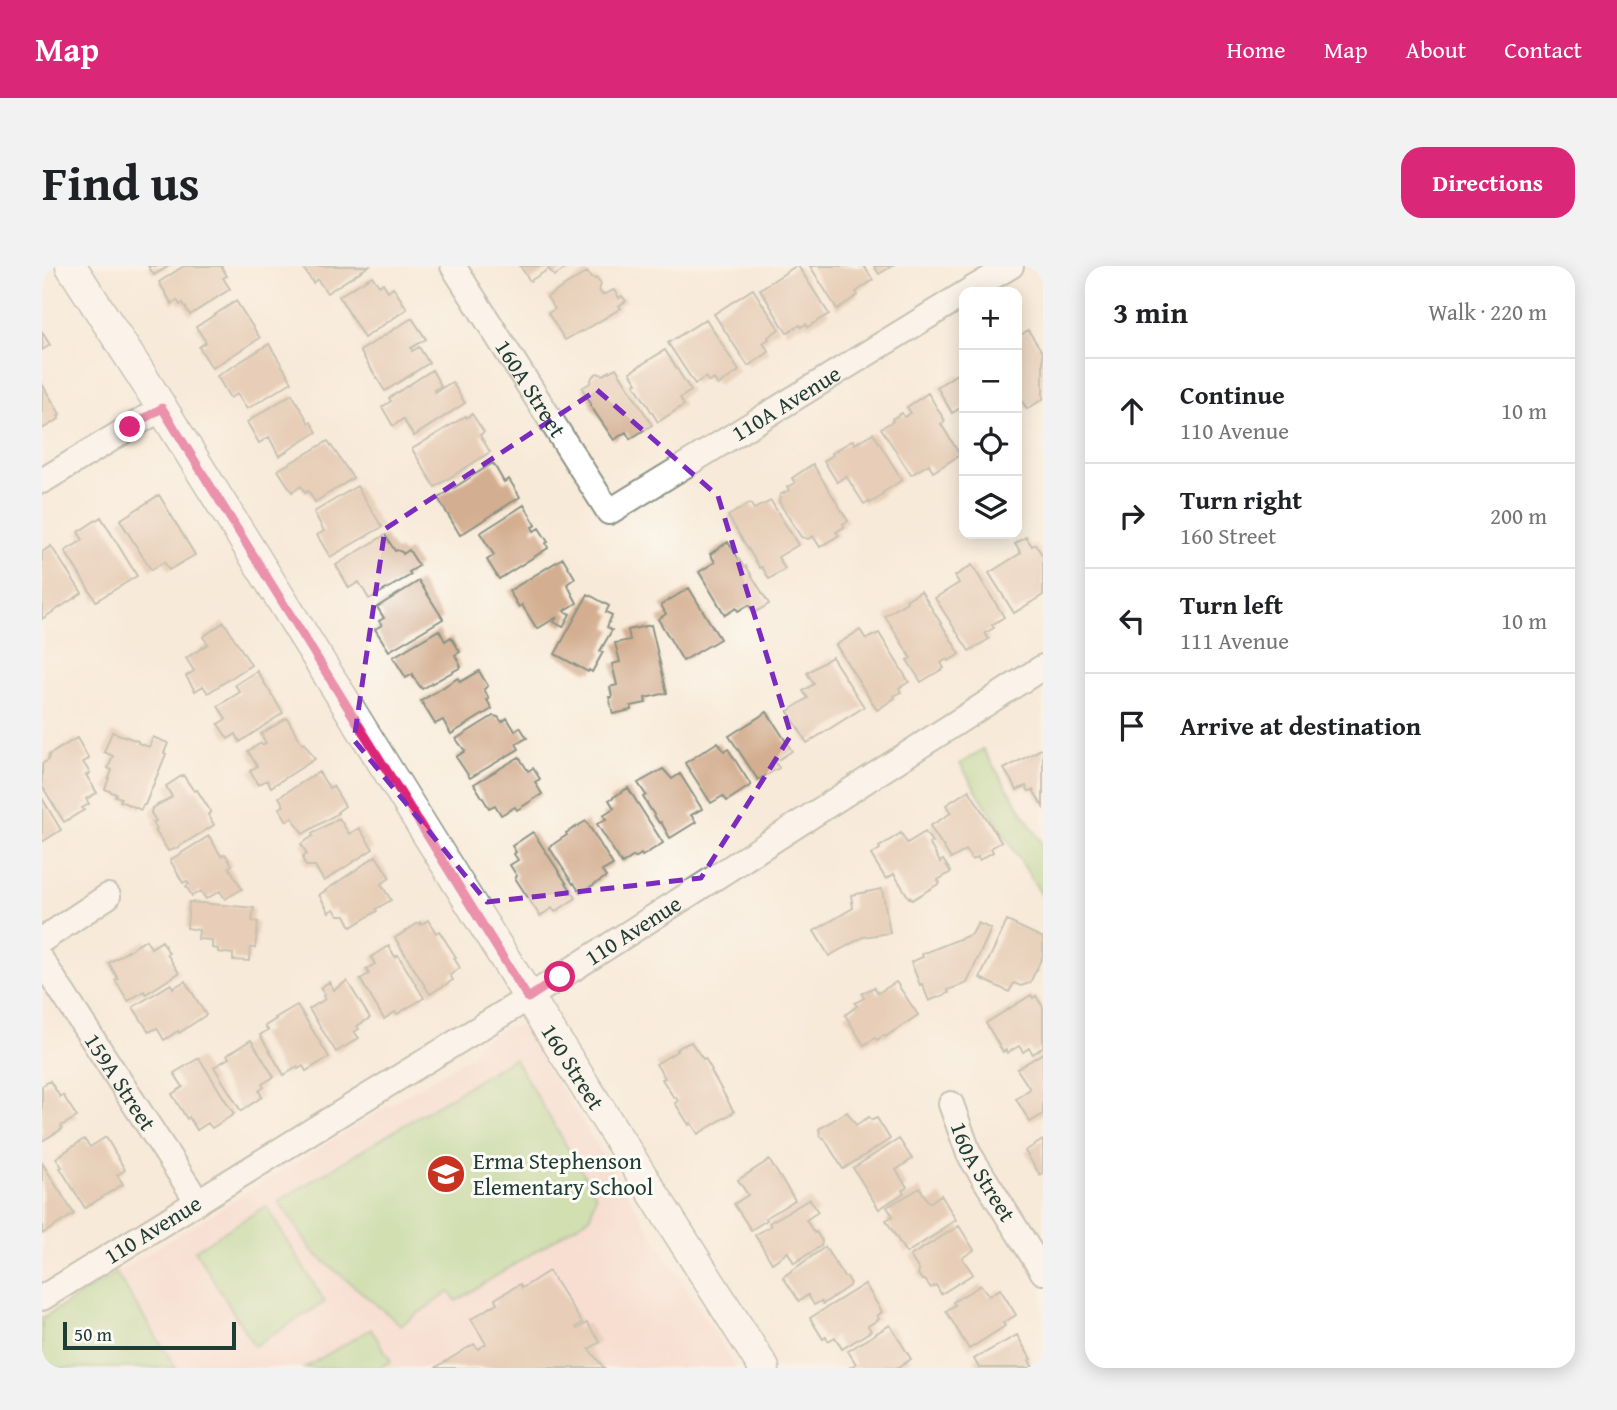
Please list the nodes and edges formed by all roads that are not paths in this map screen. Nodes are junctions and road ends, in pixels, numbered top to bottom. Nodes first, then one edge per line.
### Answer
1 (71, 266) edge
2 (453, 266) edge
3 (1011, 266) edge
4 (976, 287) edge
5 (959, 297) edge
6 (162, 408) junction
7 (42, 481) edge
8 (608, 512) joint
9 (1043, 667) edge
10 (108, 896) dead end
11 (42, 940) edge
12 (42, 961) edge
13 (528, 998) junction
14 (951, 1104) dead end
15 (198, 1202) junction
16 (1043, 1272) edge
17 (42, 1298) edge
18 (764, 1368) edge

1 - 6 street, 160 Street
2 - 8 street, 160A Street
3 - 4 street, 110A Avenue
5 - 8 street, 110A Avenue
6 - 7 street
6 - 13 street, 160 Street
9 - 13 street, 110 Avenue
10 - 11 street
12 - 15 street, 159A Street
13 - 15 street, 110 Avenue
13 - 18 street, 160 Street
14 - 16 street, 160A Street
15 - 17 street, 110 Avenue

